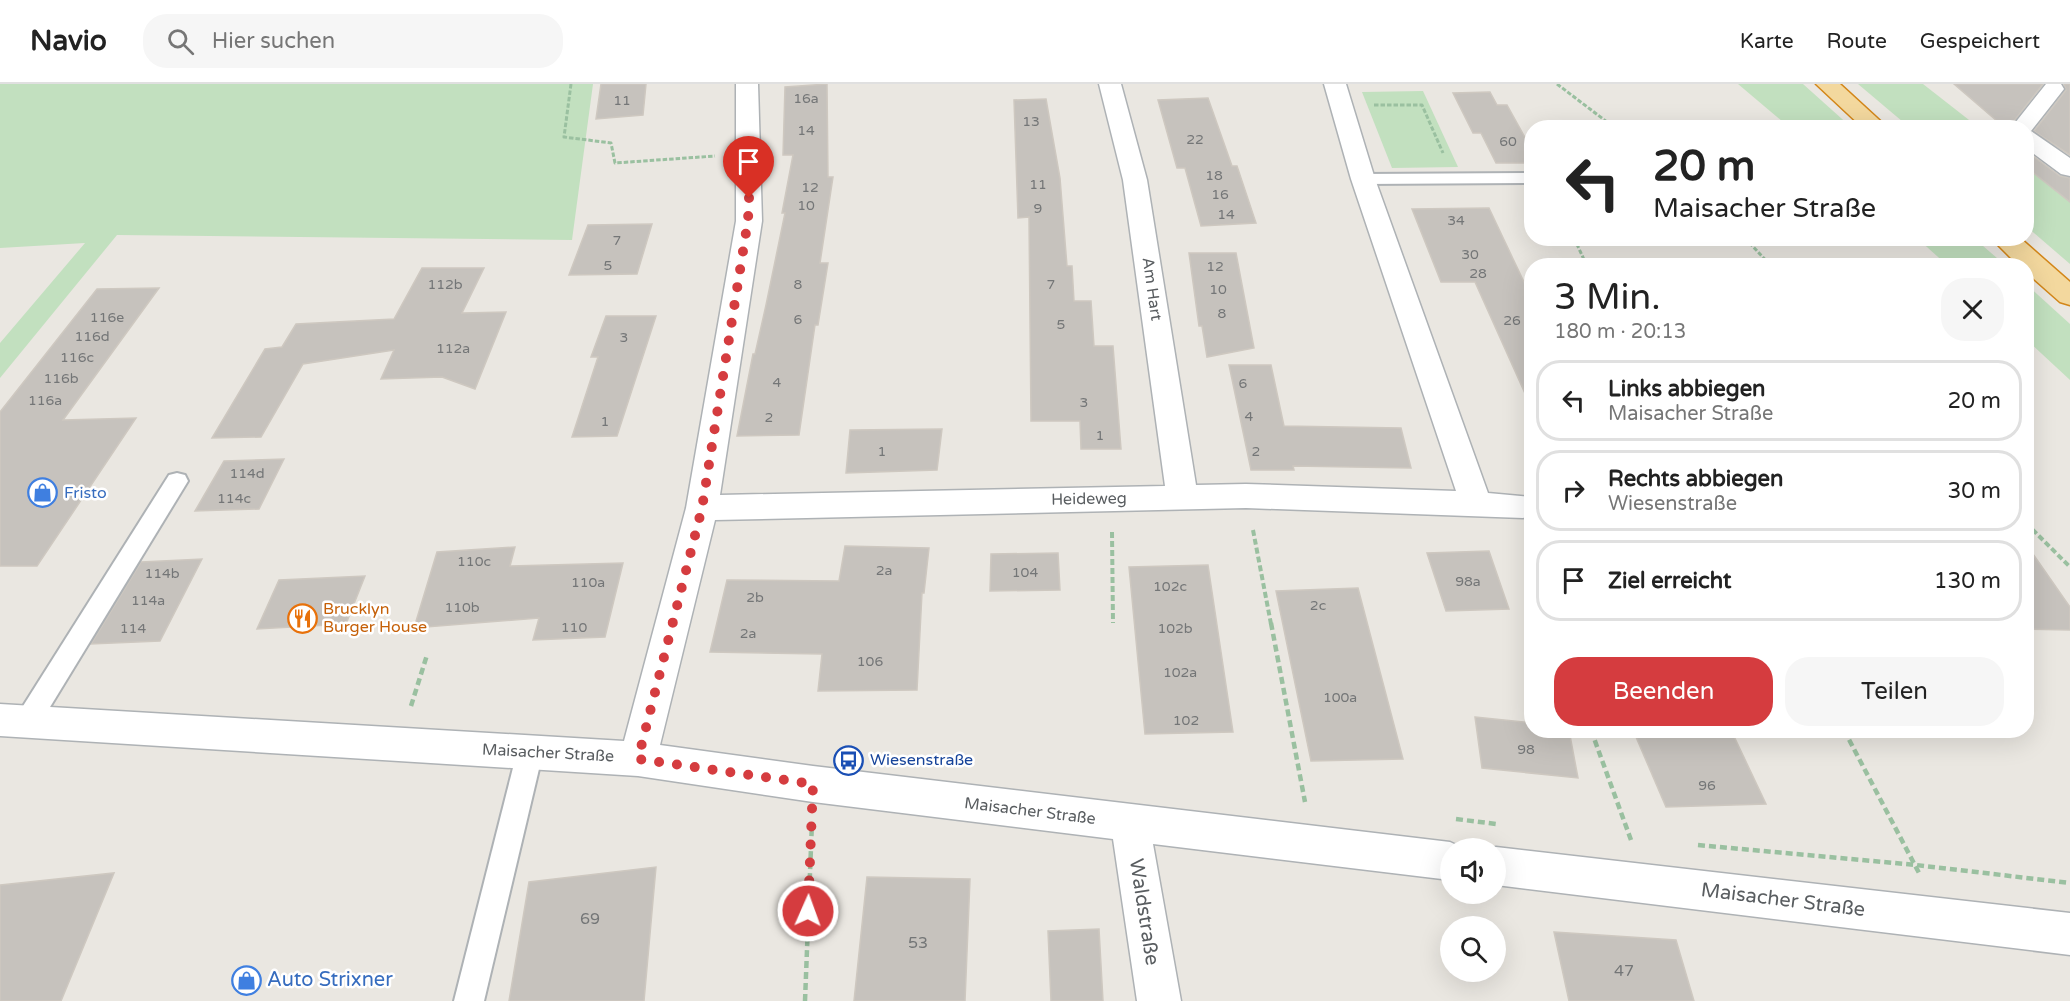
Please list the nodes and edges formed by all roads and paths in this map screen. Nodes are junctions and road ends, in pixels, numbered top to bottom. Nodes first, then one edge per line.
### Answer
1 (571, 84) edge
2 (747, 84) edge
3 (1110, 84) edge
4 (1557, 84) edge
5 (1827, 84) edge
6 (2057, 89) edge
7 (1339, 95) edge
8 (1604, 120) edge
9 (1868, 120) edge
10 (2029, 120) edge
11 (2034, 142) edge
12 (750, 151) junction
13 (2070, 169) edge
14 (1363, 178) junction
15 (1455, 178) junction
16 (1524, 178) edge
17 (1752, 246) edge
18 (2013, 246) edge
19 (1764, 258) edge
20 (2027, 258) edge
21 (2034, 264) edge
22 (2070, 296) edge
23 (177, 482) dead end
24 (1246, 496) junction
25 (1182, 497) junction
26 (1112, 499) junction
27 (1476, 504) junction
28 (1523, 506) dead end
29 (702, 508) junction
30 (2034, 531) edge
31 (2070, 567) edge
32 (1113, 623) dead end
33 (427, 655) dead end
34 (13, 721) edge
35 (1595, 738) edge
36 (1848, 738) edge
37 (394, 744) junction
38 (530, 752) junction
39 (638, 759) junction
40 (813, 784) junction
41 (1306, 803) dead end
42 (1130, 823) junction
43 (1440, 860) edge
44 (1506, 867) edge
45 (1646, 884) junction
46 (1943, 919) junction
47 (2070, 934) edge
48 (470, 1001) edge
49 (805, 1001) edge
50 (1159, 1001) edge

1 - 12 path
2 - 12 street
3 - 25 street, Am Hart
4 - 8 path
5 - 9 highway
6 - 10 street
7 - 14 street
7 - 15 path
11 - 13 street
12 - 29 street
14 - 15 lane
14 - 27 street
15 - 16 lane
17 - 19 path
18 - 20 highway
21 - 22 highway
23 - 34 lane
24 - 25 street, Heideweg
24 - 27 street, Heideweg
24 - 41 path
25 - 26 street, Heideweg
26 - 29 street, Heideweg
26 - 32 path
27 - 28 street, Heideweg
29 - 39 street
30 - 31 path
33 - 37 path
34 - 37 street, Maisacher Straße
35 - 45 path
36 - 46 path
37 - 38 street, Maisacher Straße
38 - 39 street, Maisacher Straße
38 - 48 lane
39 - 40 street, Maisacher Straße
40 - 42 street, Maisacher Straße
40 - 49 path
42 - 43 street, Maisacher Straße
42 - 50 street, Waldstraße
44 - 45 street, Maisacher Straße
45 - 46 street, Maisacher Straße
46 - 47 street, Maisacher Straße

